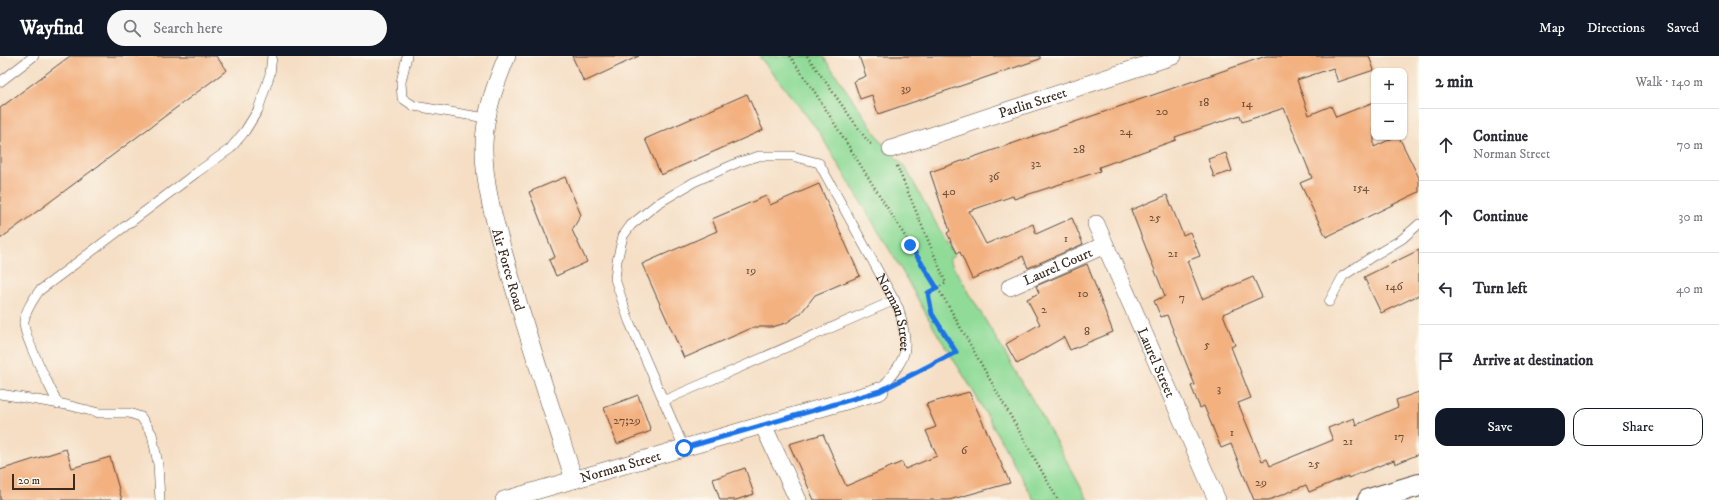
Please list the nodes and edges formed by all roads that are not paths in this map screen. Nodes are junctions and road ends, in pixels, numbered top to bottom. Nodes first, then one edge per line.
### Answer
1 (34, 56) edge
2 (272, 56) edge
3 (407, 56) edge
4 (507, 56) edge
5 (1173, 56) edge
6 (0, 82) edge
7 (486, 118) junction
8 (891, 149) road end
9 (1096, 224) dead end
10 (1419, 224) edge
11 (1105, 245) junction
12 (1010, 287) dead end
13 (895, 300) junction
14 (1329, 302) dead end
15 (880, 391) joint
16 (0, 394) edge
17 (663, 401) junction
18 (58, 404) junction
19 (763, 425) junction
20 (684, 448) junction
21 (574, 480) junction
22 (1419, 485) edge
23 (160, 500) edge
24 (504, 500) edge
25 (798, 500) edge
26 (1217, 500) edge
27 (1368, 500) edge

1 - 6 lane
2 - 18 lane
3 - 7 lane
4 - 7 street, Air Force Road
5 - 8 street, Parlin Street
7 - 21 street, Air Force Road
9 - 11 street, Laurel Street
10 - 14 lane
11 - 12 street, Laurel Court
11 - 26 street, Laurel Street
13 - 15 lane, Norman Street
13 - 17 lane
13 - 17 lane, Norman Street
15 - 19 street, Norman Street
16 - 18 lane
17 - 20 lane
18 - 23 lane
19 - 20 street, Norman Street
19 - 25 street
20 - 21 street, Norman Street
21 - 24 street, Norman Street
22 - 27 main road

